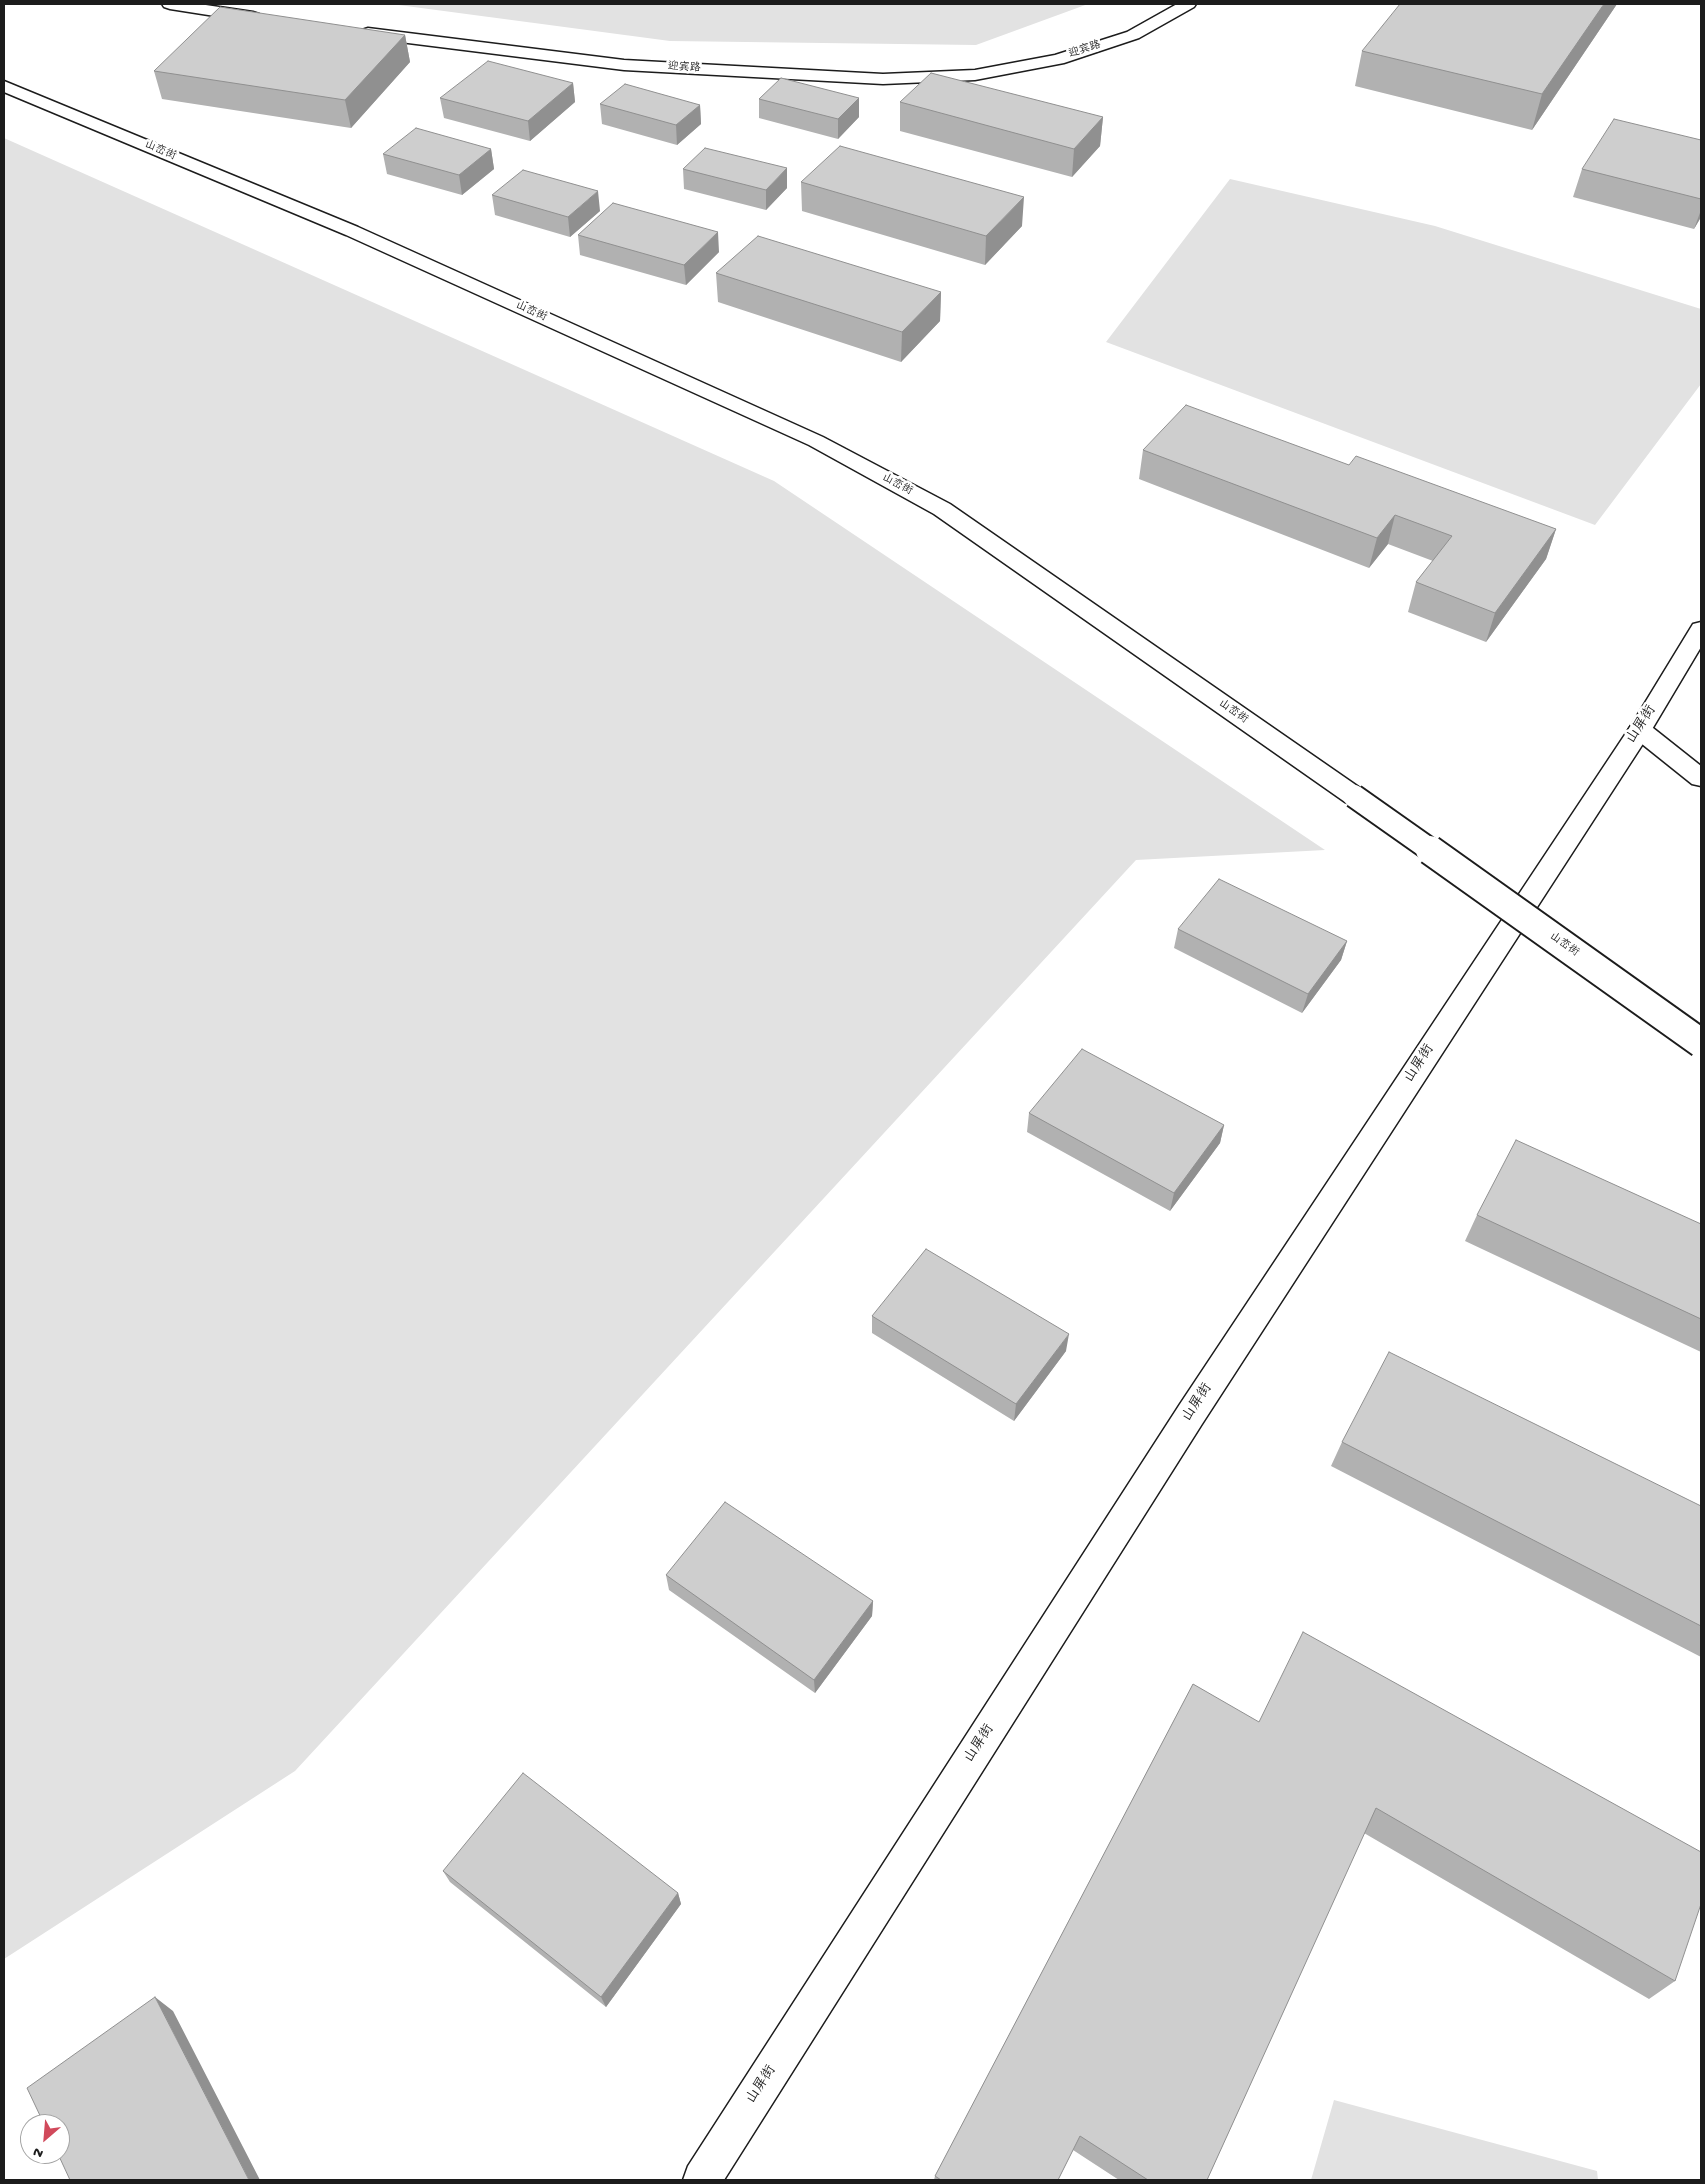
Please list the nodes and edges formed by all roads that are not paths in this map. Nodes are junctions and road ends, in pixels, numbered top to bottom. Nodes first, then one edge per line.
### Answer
1 (170, 4) edge
2 (1188, 4) edge
3 (265, 19) edge
4 (352, 31) edge
5 (4, 86) edge
6 (1701, 630) edge
7 (1640, 730) junction
8 (1701, 778) edge
9 (1701, 1043) edge
10 (702, 2180) edge

1 - 3 street
2 - 4 street, 迎宾路
5 - 9 street, 山峦街, bridge
6 - 7 street, 山屏街
7 - 8 street
7 - 10 street, 山屏街

